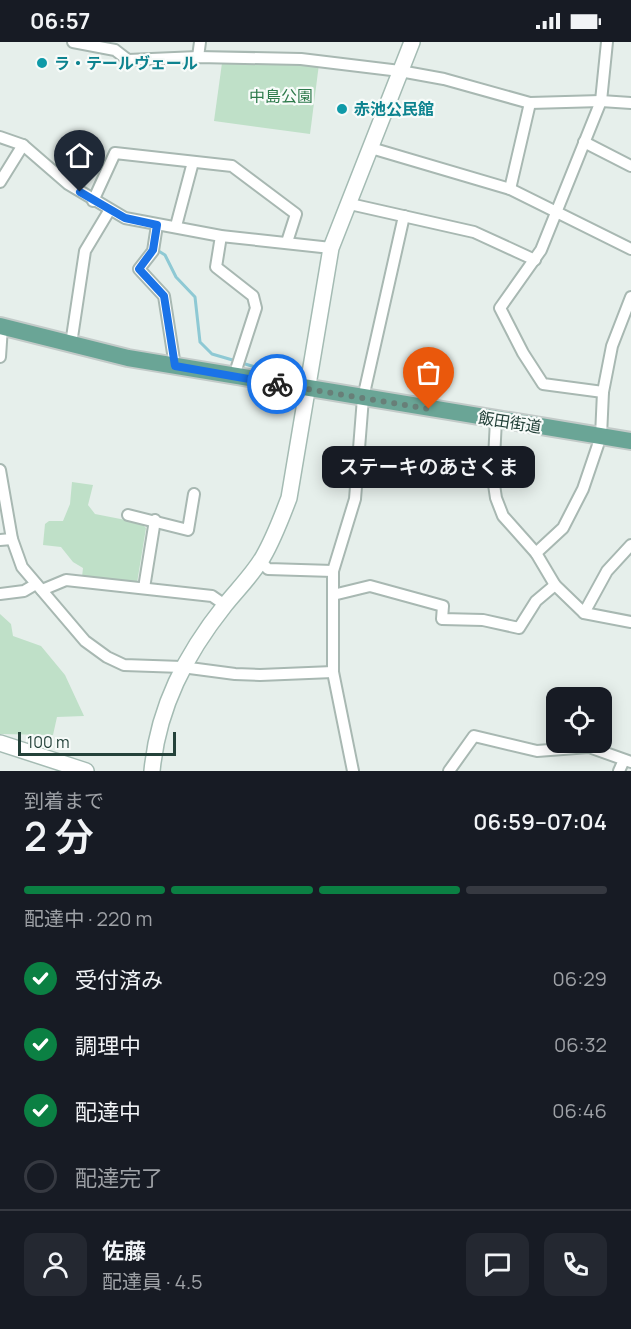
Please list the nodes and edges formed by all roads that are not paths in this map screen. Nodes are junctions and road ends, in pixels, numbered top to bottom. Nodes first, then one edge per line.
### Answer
1 (73, 42) edge
2 (200, 42) edge
3 (412, 42) edge
4 (607, 42) edge
5 (198, 57) junction
6 (400, 70) junction
7 (601, 100) junction
8 (530, 103) junction
9 (631, 103) edge
10 (0, 137) edge
11 (584, 142) junction
12 (23, 145) junction
13 (371, 148) junction
14 (193, 162) junction
15 (631, 166) edge
16 (0, 182) edge
17 (510, 189) junction
18 (93, 201) junction
19 (350, 204) junction
20 (557, 210) junction
21 (109, 211) junction
22 (404, 216) junction
23 (157, 225) junction
24 (176, 226) junction
25 (221, 236) junction
26 (287, 242) junction
27 (331, 248) junction
28 (631, 249) edge
29 (535, 260) junction
30 (631, 297) edge
31 (1, 326) edge
32 (71, 344) junction
33 (0, 357) edge
34 (175, 366) junction
35 (234, 376) junction
36 (307, 389) junction
37 (603, 392) junction
38 (363, 398) junction
39 (496, 420) junction
40 (601, 436) junction
41 (631, 441) edge
42 (0, 470) edge
43 (194, 494) dead end
44 (128, 515) dead end
45 (154, 520) junction
46 (12, 539) junction
47 (0, 540) edge
48 (631, 545) edge
49 (536, 553) junction
50 (260, 561) junction
51 (333, 571) junction
52 (555, 585) junction
53 (39, 587) junction
54 (144, 588) junction
55 (0, 594) edge
56 (333, 595) junction
57 (225, 605) junction
58 (584, 613) junction
59 (631, 622) edge
60 (182, 667) junction
61 (333, 672) junction
62 (0, 742) edge
63 (627, 761) edge
64 (86, 771) edge
65 (152, 771) edge
66 (353, 771) edge
67 (449, 771) edge
68 (619, 771) edge

1 - 5 street
2 - 5 street
3 - 6 street
4 - 7 street
5 - 6 street
6 - 8 street
6 - 13 street
7 - 8 street
7 - 9 street
7 - 11 street
8 - 17 street
10 - 12 street
11 - 15 street
11 - 20 street
12 - 16 street
12 - 18 street
13 - 17 street
13 - 19 street
14 - 18 street
14 - 24 street
14 - 26 street
17 - 20 street
18 - 21 street
19 - 22 street
19 - 27 street
20 - 28 street
20 - 29 street
21 - 23 street
21 - 32 street
22 - 29 street
22 - 38 street
23 - 24 street
23 - 34 street
24 - 25 street
25 - 26 street
25 - 35 street
26 - 27 street
27 - 36 street
29 - 37 street
30 - 37 street
31 - 32 main road, 飯田街道
31 - 33 street
32 - 34 main road, 飯田街道
34 - 35 main road, 飯田街道
35 - 36 main road, 飯田街道
36 - 38 main road, 飯田街道
36 - 50 street
37 - 40 street
38 - 39 main road, 飯田街道
38 - 51 street
39 - 40 main road, 飯田街道
39 - 49 street
40 - 41 main road, 飯田街道
40 - 49 street
42 - 46 street
43 - 45 street
44 - 45 street
45 - 54 street
46 - 47 street
46 - 53 street
48 - 58 street
49 - 52 street
50 - 51 street
50 - 57 street
51 - 56 street
52 - 56 street
52 - 58 street
53 - 54 street
53 - 55 street
53 - 60 street
54 - 57 street
56 - 61 street
57 - 60 street
58 - 59 street
60 - 61 street
60 - 65 street
61 - 66 street
62 - 64 street
63 - 67 street
63 - 68 street

